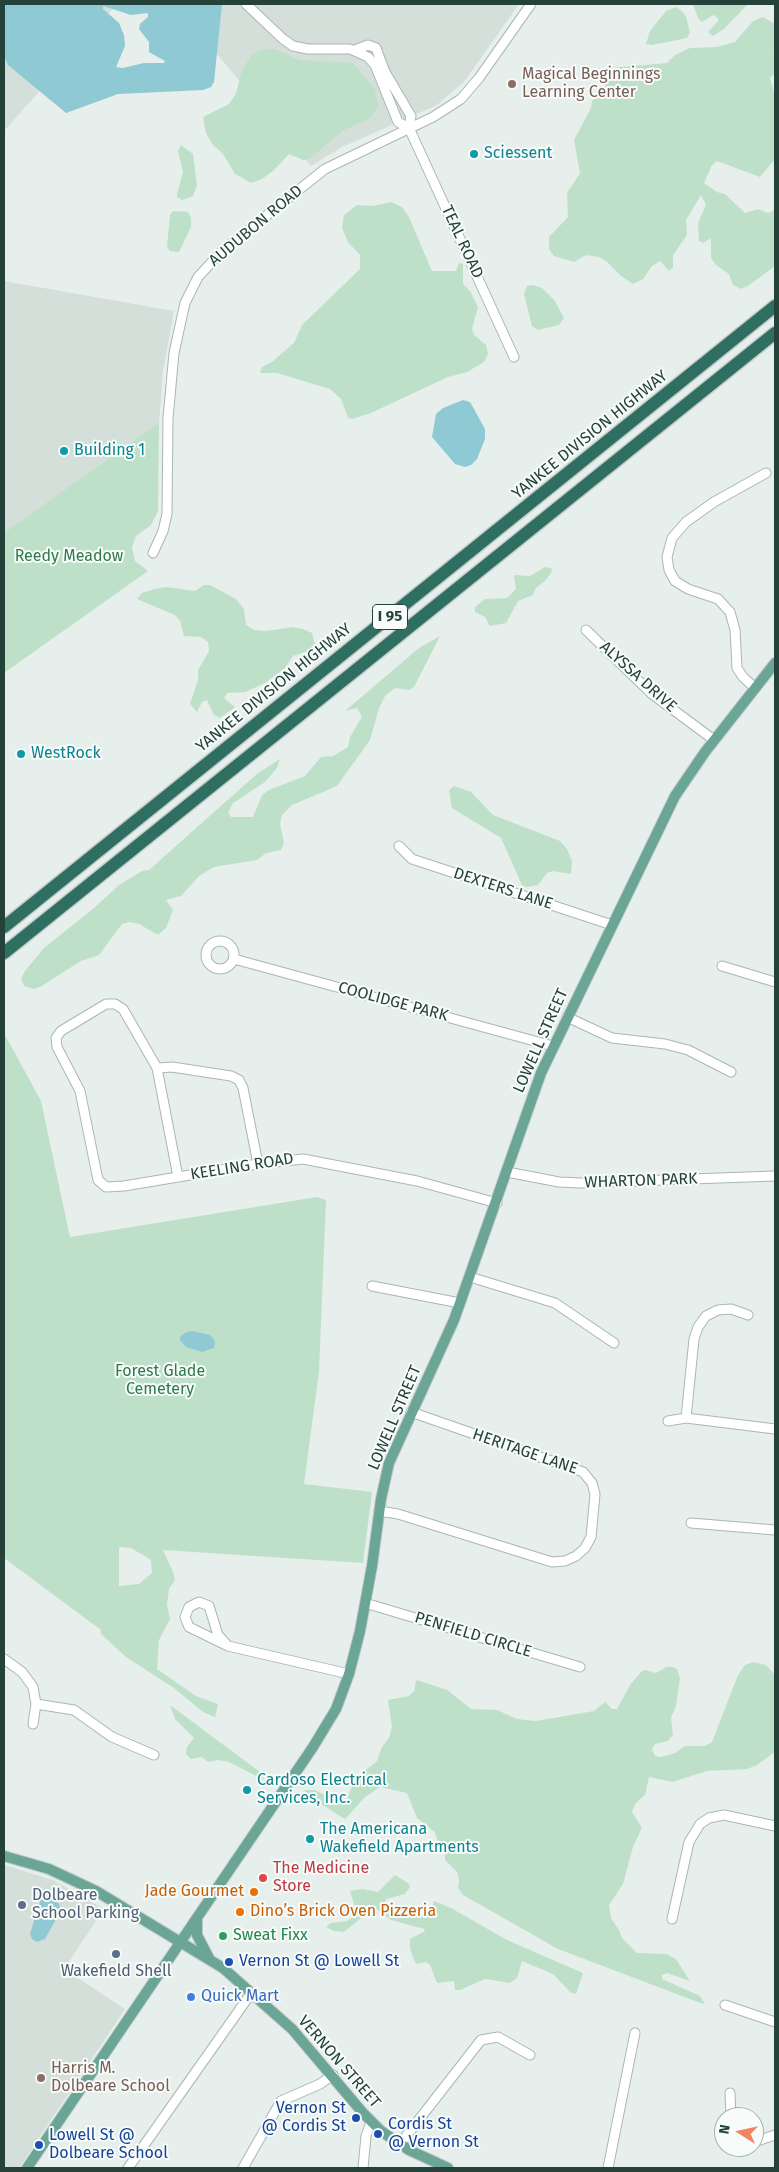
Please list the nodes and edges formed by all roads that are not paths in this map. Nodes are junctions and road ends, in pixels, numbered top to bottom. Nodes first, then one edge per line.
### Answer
1 (246, 4) edge
2 (531, 4) edge
3 (355, 50) junction
4 (409, 128) junction
5 (775, 306) edge
6 (775, 333) edge
7 (514, 357) dead end
8 (766, 473) dead end
9 (153, 553) dead end
10 (586, 630) dead end
11 (775, 663) edge
12 (756, 688) junction
13 (714, 740) junction
14 (399, 846) dead end
15 (612, 925) junction
16 (4, 927) edge
17 (4, 953) edge
18 (234, 959) dead end
19 (722, 966) dead end
20 (775, 982) edge
21 (567, 1017) junction
22 (553, 1046) junction
23 (156, 1068) junction
24 (731, 1072) dead end
25 (258, 1164) junction
26 (507, 1172) junction
27 (775, 1176) edge
28 (178, 1177) junction
29 (496, 1203) junction
30 (470, 1277) junction
31 (372, 1286) dead end
32 (460, 1303) junction
33 (748, 1315) dead end
34 (614, 1343) dead end
35 (411, 1412) junction
36 (686, 1418) junction
37 (668, 1422) dead end
38 (775, 1429) edge
39 (379, 1511) junction
40 (690, 1523) dead end
41 (775, 1530) edge
42 (365, 1603) junction
43 (228, 1646) junction
44 (5, 1662) edge
45 (580, 1667) dead end
46 (349, 1674) junction
47 (36, 1704) junction
48 (33, 1724) dead end
49 (154, 1755) dead end
50 (775, 1826) edge
51 (4, 1856) edge
52 (198, 1916) junction
53 (672, 1919) dead end
54 (180, 1943) junction
55 (210, 1959) junction
56 (252, 1992) junction
57 (725, 2005) dead end
58 (775, 2022) edge
59 (635, 2033) dead end
60 (530, 2055) dead end
61 (333, 2076) junction
62 (730, 2093) dead end
63 (731, 2107) edge
64 (371, 2122) junction
65 (400, 2144) junction
66 (27, 2168) edge
67 (128, 2168) edge
68 (243, 2168) edge
69 (363, 2168) edge
70 (448, 2168) edge
71 (608, 2168) edge

1 - 3 street
2 - 4 street, AUDUBON ROAD
3 - 4 street
3 - 4 street
4 - 7 street, TEAL ROAD
4 - 9 street, AUDUBON ROAD
5 - 16 highway, YANKEE DIVISION HIGHWAY / I 95
6 - 17 highway, I 95
8 - 12 street
10 - 13 street, ALYSSA DRIVE
11 - 12 main road, LOWELL STREET
12 - 13 main road, LOWELL STREET
13 - 15 main road, LOWELL STREET
14 - 15 street, DEXTERS LANE
15 - 21 main road, LOWELL STREET
18 - 22 street, COOLIDGE PARK
19 - 20 street
21 - 22 main road, LOWELL STREET
21 - 24 street
22 - 26 main road, LOWELL STREET
23 - 25 street
23 - 28 street
23 - 28 street, KEELING ROAD
25 - 28 street, KEELING ROAD
25 - 29 street, KEELING ROAD
26 - 27 street, WHARTON PARK
26 - 29 main road, LOWELL STREET
29 - 30 main road, LOWELL STREET
30 - 32 main road, LOWELL STREET
30 - 34 street
31 - 32 street
32 - 35 main road, LOWELL STREET
33 - 36 street
35 - 39 main road, LOWELL STREET
35 - 39 street, HERITAGE LANE
36 - 37 street
36 - 38 street
39 - 42 main road, LOWELL STREET
40 - 41 street
42 - 45 street, PENFIELD CIRCLE
42 - 46 main road, LOWELL STREET
43 - 43 street
43 - 46 street
44 - 47 street
46 - 52 main road, LOWELL STREET
47 - 48 street
47 - 49 street
50 - 53 street
51 - 54 main road, VERNON STREET
52 - 54 main road, LOWELL STREET
52 - 55 main road
54 - 55 main road, VERNON STREET
54 - 66 main road, LOWELL STREET
55 - 56 main road, VERNON STREET
56 - 61 main road, VERNON STREET
56 - 67 street
57 - 58 street
59 - 71 street
60 - 65 street
61 - 64 main road, VERNON STREET
61 - 68 street
62 - 63 street
64 - 65 main road, VERNON STREET
64 - 69 street
65 - 70 main road, VERNON STREET

